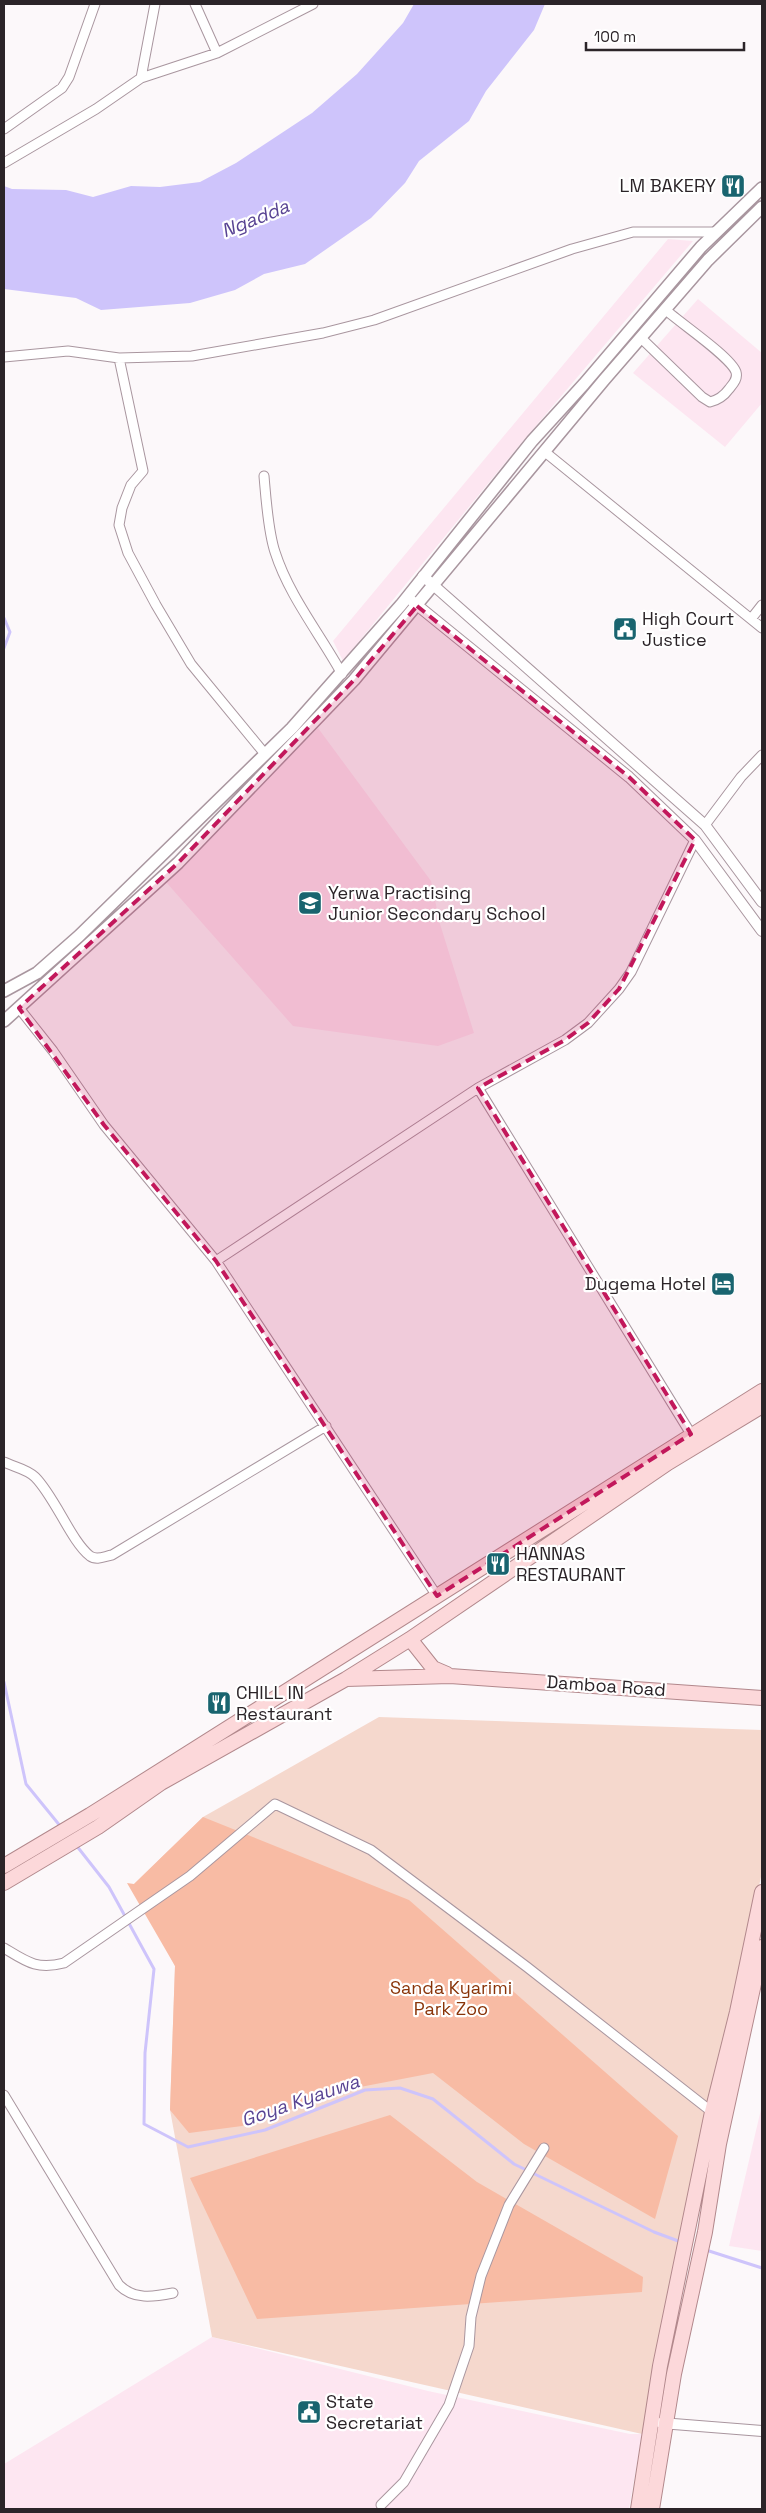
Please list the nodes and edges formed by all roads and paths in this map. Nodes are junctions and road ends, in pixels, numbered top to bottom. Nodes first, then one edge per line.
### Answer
1 (95, 4) edge
2 (155, 4) edge
3 (195, 4) edge
4 (310, 4) edge
5 (217, 53) junction
6 (141, 78) junction
7 (4, 129) edge
8 (4, 163) edge
9 (762, 188) edge
10 (762, 208) edge
11 (716, 232) junction
12 (666, 310) junction
13 (641, 338) junction
14 (4, 357) edge
15 (119, 358) junction
16 (545, 452) junction
17 (264, 476) dead end
18 (423, 576) junction
19 (433, 585) junction
20 (407, 598) junction
21 (762, 605) edge
22 (417, 606) junction
23 (751, 619) junction
24 (762, 628) edge
25 (342, 674) junction
26 (265, 754) junction
27 (762, 755) edge
28 (705, 825) junction
29 (695, 840) junction
30 (762, 902) edge
31 (762, 931) edge
32 (4, 991) edge
33 (19, 1008) junction
34 (4, 1021) edge
35 (478, 1088) junction
36 (216, 1261) junction
37 (762, 1391) edge
38 (762, 1406) edge
39 (326, 1426) junction
40 (690, 1434) junction
41 (4, 1462) edge
42 (437, 1596) junction
43 (410, 1639) junction
44 (450, 1676) junction
45 (346, 1678) junction
46 (762, 1698) edge
47 (4, 1866) edge
48 (5, 1882) edge
49 (762, 1892) edge
50 (762, 1947) edge
51 (4, 1948) edge
52 (4, 2095) edge
53 (712, 2112) junction
54 (541, 2152) dead end
55 (173, 2293) dead end
56 (659, 2423) junction
57 (762, 2431) edge
58 (380, 2505) dead end
59 (638, 2509) edge
60 (652, 2509) edge

1 - 7 street
2 - 6 street
3 - 5 street
4 - 5 street
5 - 6 street
6 - 8 street
9 - 11 main road
10 - 12 main road
11 - 15 street
11 - 18 main road
12 - 13 main road
12 - 13 street
13 - 16 main road
14 - 15 street
15 - 26 street
16 - 19 main road
16 - 23 street
17 - 25 street
18 - 19 street
18 - 20 main road
19 - 22 main road
19 - 28 street
20 - 22 street
20 - 25 main road
21 - 23 street
22 - 29 street
22 - 33 main road
23 - 24 street
25 - 26 main road
26 - 32 main road
27 - 28 street
28 - 30 street
29 - 31 street
29 - 35 street
33 - 34 main road
33 - 36 street
35 - 36 street
35 - 40 street
36 - 39 street
37 - 40 main road
38 - 43 main road
39 - 41 street
39 - 42 street
40 - 42 main road
42 - 47 main road
43 - 44 main road, Damboa Road
43 - 45 main road
44 - 45 main road, Damboa Road
44 - 46 main road, Damboa Road
45 - 48 main road
49 - 53 main road
50 - 56 main road
51 - 53 street
52 - 55 street
53 - 56 main road
54 - 58 street
56 - 57 street
56 - 59 main road
56 - 60 main road

